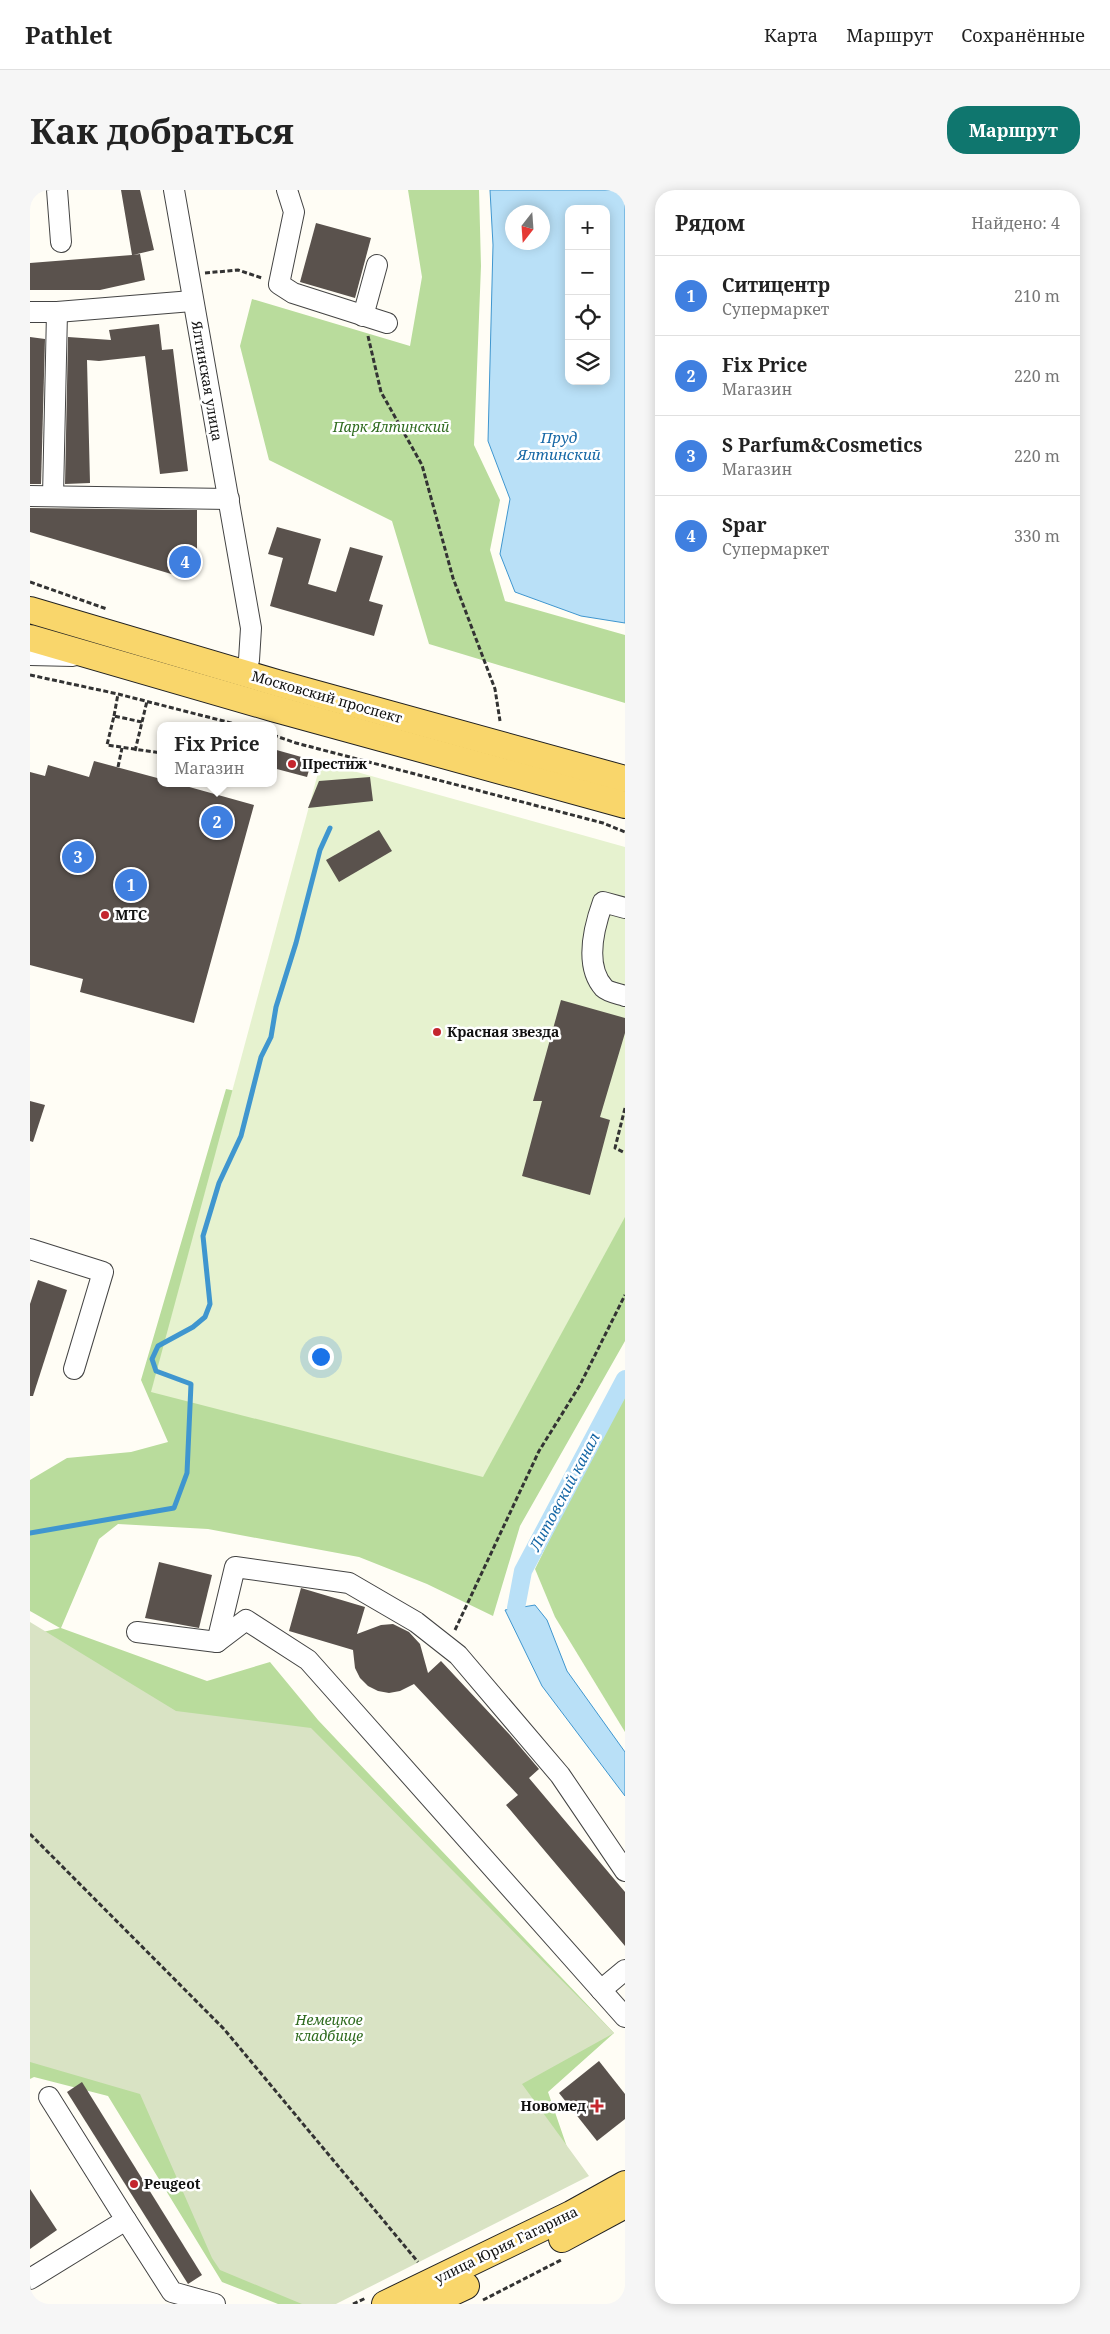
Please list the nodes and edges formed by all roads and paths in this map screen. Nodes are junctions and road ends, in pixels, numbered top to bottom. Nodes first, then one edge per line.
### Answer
1 (57, 190) edge
2 (174, 190) edge
3 (287, 190) edge
4 (61, 242) dead end
5 (377, 265) dead end
6 (189, 275) junction
7 (279, 284) junction
8 (192, 301) junction
9 (30, 312) edge
10 (57, 312) junction
11 (363, 316) junction
12 (387, 323) dead end
13 (30, 496) edge
14 (53, 496) junction
15 (229, 499) junction
16 (30, 582) edge
17 (30, 610) edge
18 (117, 612) dead end
19 (30, 638) edge
20 (30, 655) edge
21 (85, 655) junction
22 (242, 673) junction
23 (30, 674) edge
24 (118, 694) junction
25 (146, 701) junction
26 (114, 716) junction
27 (490, 718) dead end
28 (500, 721) junction
29 (142, 722) junction
30 (228, 722) edge
31 (509, 723) dead end
32 (279, 737) edge
33 (122, 748) junction
34 (135, 751) junction
35 (157, 753) edge
36 (118, 767) dead end
37 (625, 779) edge
38 (625, 805) edge
39 (625, 832) edge
40 (625, 908) edge
41 (625, 996) edge
42 (625, 1108) edge
43 (625, 1153) edge
44 (30, 1249) edge
45 (625, 1295) edge
46 (74, 1369) dead end
47 (454, 1630) dead end
48 (137, 1632) dead end
49 (217, 1642) junction
50 (30, 1834) edge
51 (625, 1871) edge
52 (625, 1970) edge
53 (601, 1990) junction
54 (625, 2017) edge
55 (49, 2097) dead end
56 (625, 2184) edge
57 (625, 2205) edge
58 (126, 2220) junction
59 (569, 2256) dead end
60 (418, 2262) dead end
61 (30, 2279) edge
62 (214, 2304) edge
63 (385, 2304) edge
64 (428, 2304) edge
65 (475, 2304) edge

1 - 4 street
2 - 6 street, Ялтинская улица
3 - 7 street
5 - 11 street
6 - 7 path
6 - 8 street, Ялтинская улица
7 - 11 street
8 - 10 street
8 - 15 street, Ялтинская улица
9 - 10 street
10 - 14 street
11 - 12 street
11 - 28 path
13 - 14 street
14 - 15 street
15 - 22 street, Ялтинская улица
16 - 18 path
17 - 22 main road, Московский проспект
19 - 21 main road, Московский проспект
20 - 21 street, Московский проспект
21 - 38 main road, Московский проспект
22 - 37 main road, Московский проспект
23 - 24 path
24 - 25 path
24 - 26 path
25 - 29 path
25 - 30 path
26 - 29 path
26 - 33 path
27 - 28 path
28 - 31 path
29 - 34 path
32 - 39 path
33 - 34 path
33 - 36 path
34 - 35 path
40 - 41 street
42 - 43 path
44 - 46 street
45 - 47 path
48 - 49 street
49 - 51 street
49 - 53 street
50 - 60 path
52 - 53 street
53 - 54 street
55 - 58 street
56 - 63 main road, улица Юрия Гагарина
57 - 64 main road, улица Юрия Гагарина
58 - 61 street
58 - 62 street
59 - 65 path

